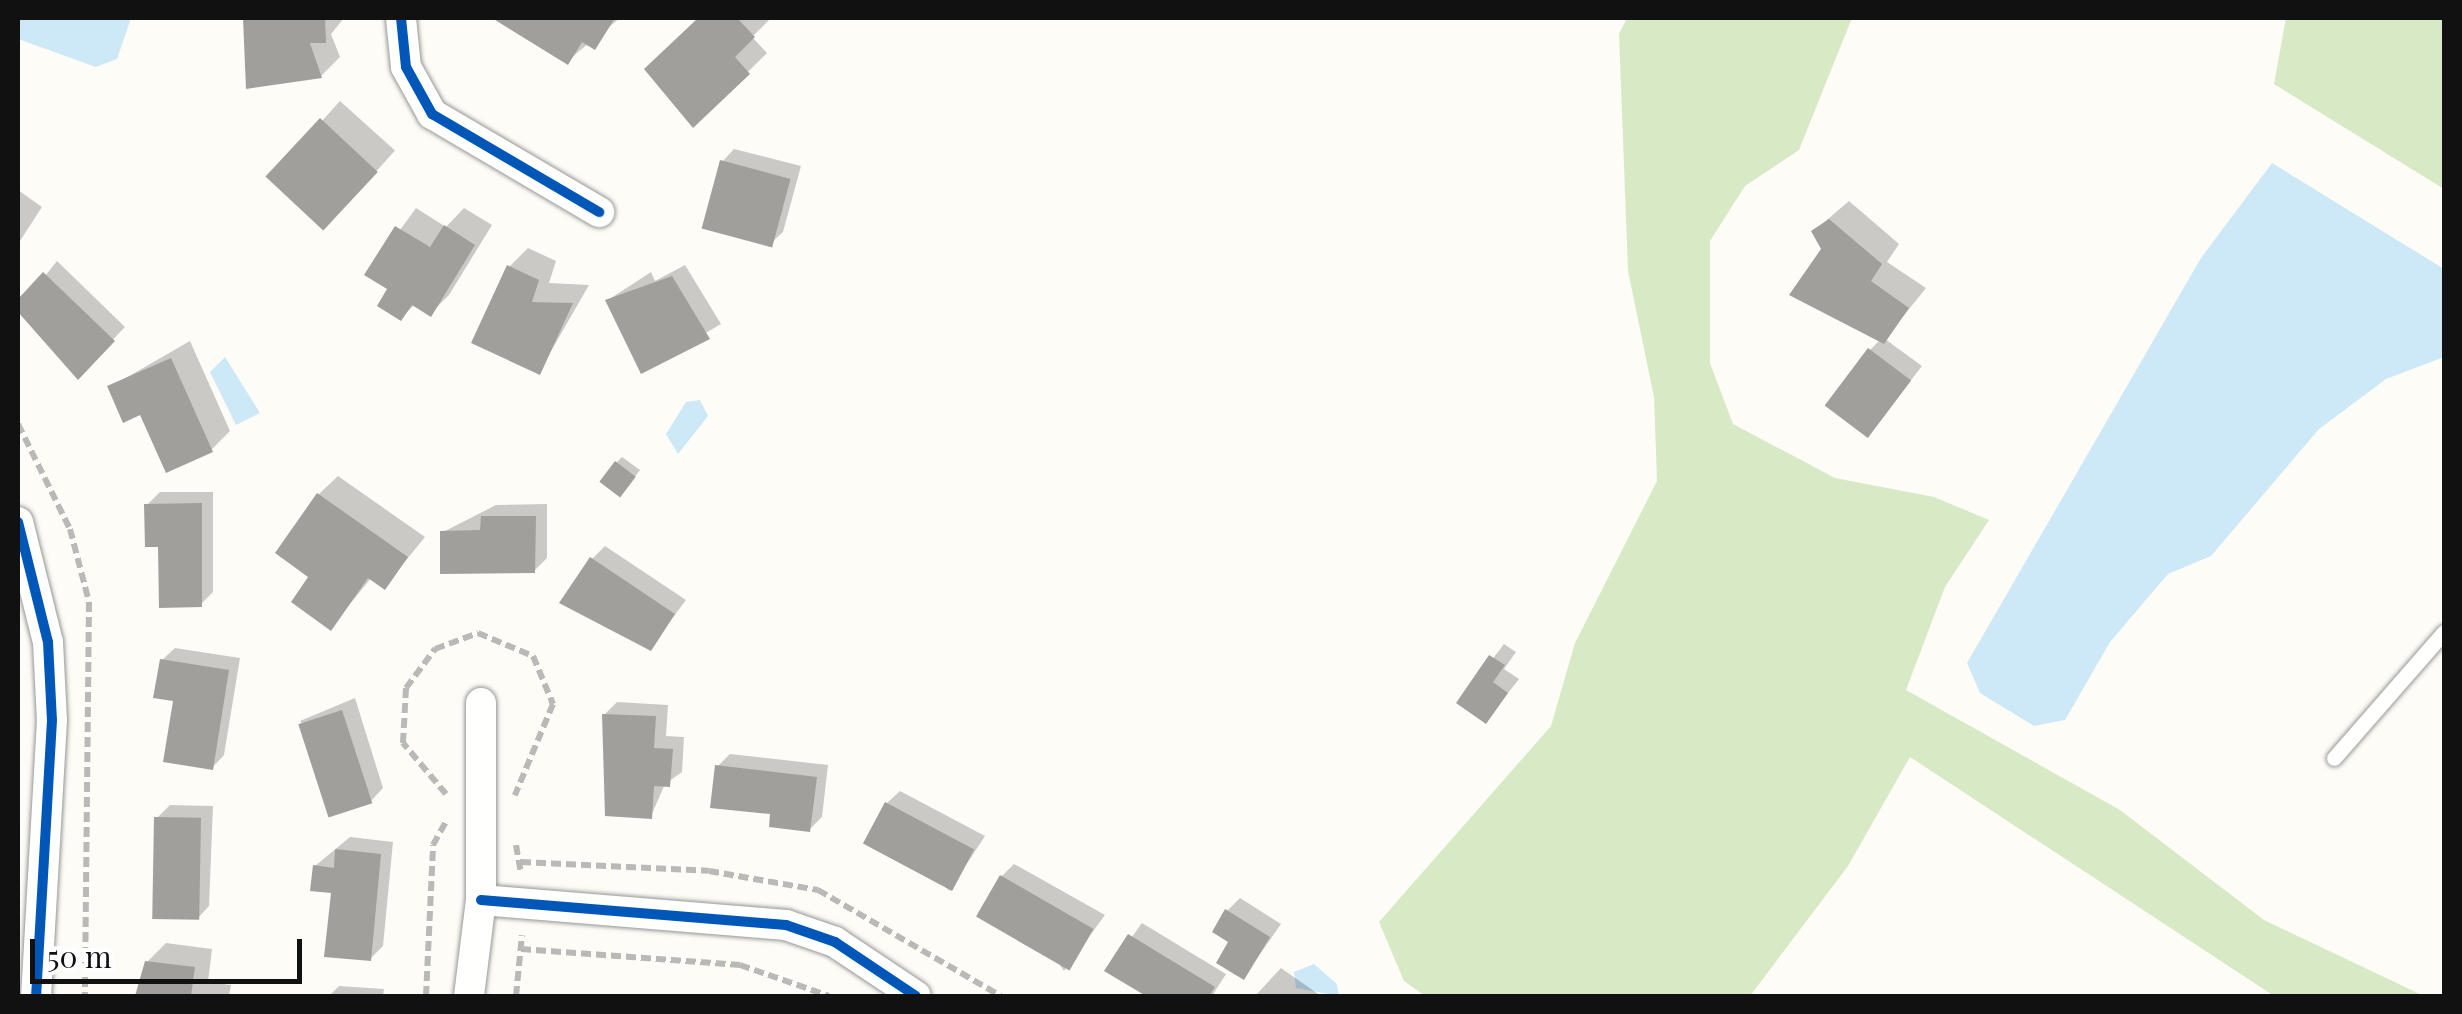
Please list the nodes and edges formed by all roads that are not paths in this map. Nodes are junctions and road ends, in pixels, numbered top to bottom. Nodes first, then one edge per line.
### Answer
1 (401, 18) edge
2 (599, 212) dead end
3 (18, 522) edge
4 (2444, 632) edge
5 (481, 703) dead end
6 (2334, 758) dead end
7 (480, 900) junction
8 (36, 996) edge
9 (469, 996) edge
10 (916, 996) edge

1 - 2 street
3 - 8 street
4 - 6 lane
5 - 7 street
7 - 9 street
7 - 10 street

